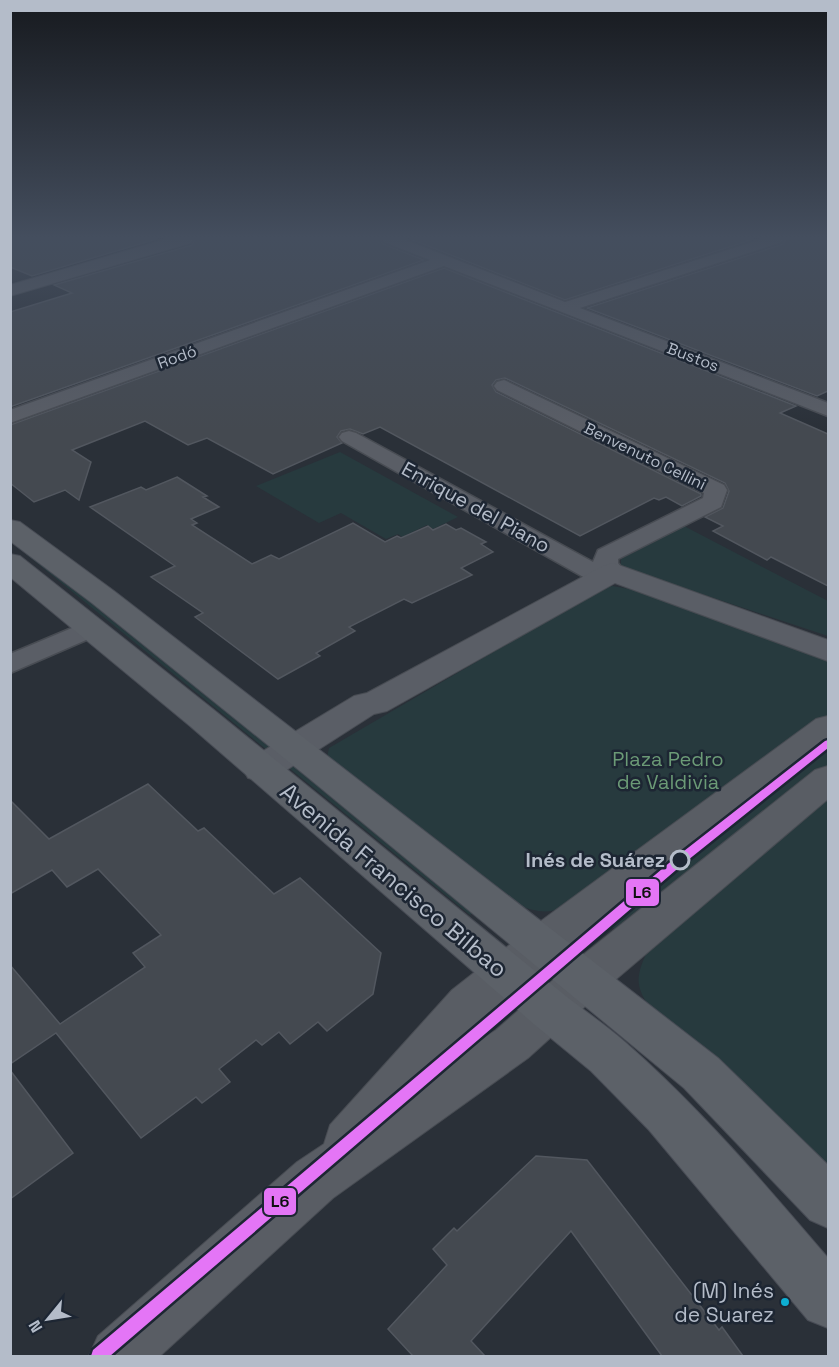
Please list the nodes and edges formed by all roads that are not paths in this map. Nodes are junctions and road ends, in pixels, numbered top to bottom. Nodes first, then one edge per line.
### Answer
1 (326, 303) edge
2 (555, 303) edge
3 (579, 303) edge
4 (566, 307) junction
5 (504, 386) dead end
6 (828, 410) edge
7 (10, 417) edge
8 (349, 437) dead end
9 (10, 528) edge
10 (10, 562) edge
11 (608, 575) junction
12 (91, 628) junction
13 (828, 651) edge
14 (10, 665) edge
15 (828, 728) edge
16 (295, 748) junction
17 (261, 768) junction
18 (828, 779) edge
19 (541, 944) junction
20 (505, 973) junction
21 (568, 995) junction
22 (315, 1180) junction
23 (735, 1191) junction
24 (828, 1202) edge
25 (828, 1267) edge
26 (828, 1300) edge
27 (118, 1356) edge

1 - 7 street, Rodó
2 - 4 street, Bustos
3 - 4 street
4 - 6 street, Bustos
5 - 11 street, Benvenuto Cellini
8 - 11 street, Enrique del Piano
9 - 16 main road, Avenida Francisco Bilbao
10 - 12 main road, Avenida Francisco Bilbao
11 - 13 street
11 - 16 street
12 - 14 street
12 - 17 main road, Avenida Francisco Bilbao
15 - 19 main road
16 - 17 street
16 - 19 main road, Avenida Francisco Bilbao
17 - 20 main road, Avenida Francisco Bilbao
18 - 21 main road
19 - 20 main road
19 - 21 main road, Avenida Francisco Bilbao
20 - 21 main road, Avenida Francisco Bilbao
20 - 22 main road
21 - 22 main road
21 - 23 main road, Avenida Francisco Bilbao
21 - 24 main road, Avenida Francisco Bilbao
22 - 27 main road
23 - 25 street
23 - 26 main road, Avenida Francisco Bilbao

